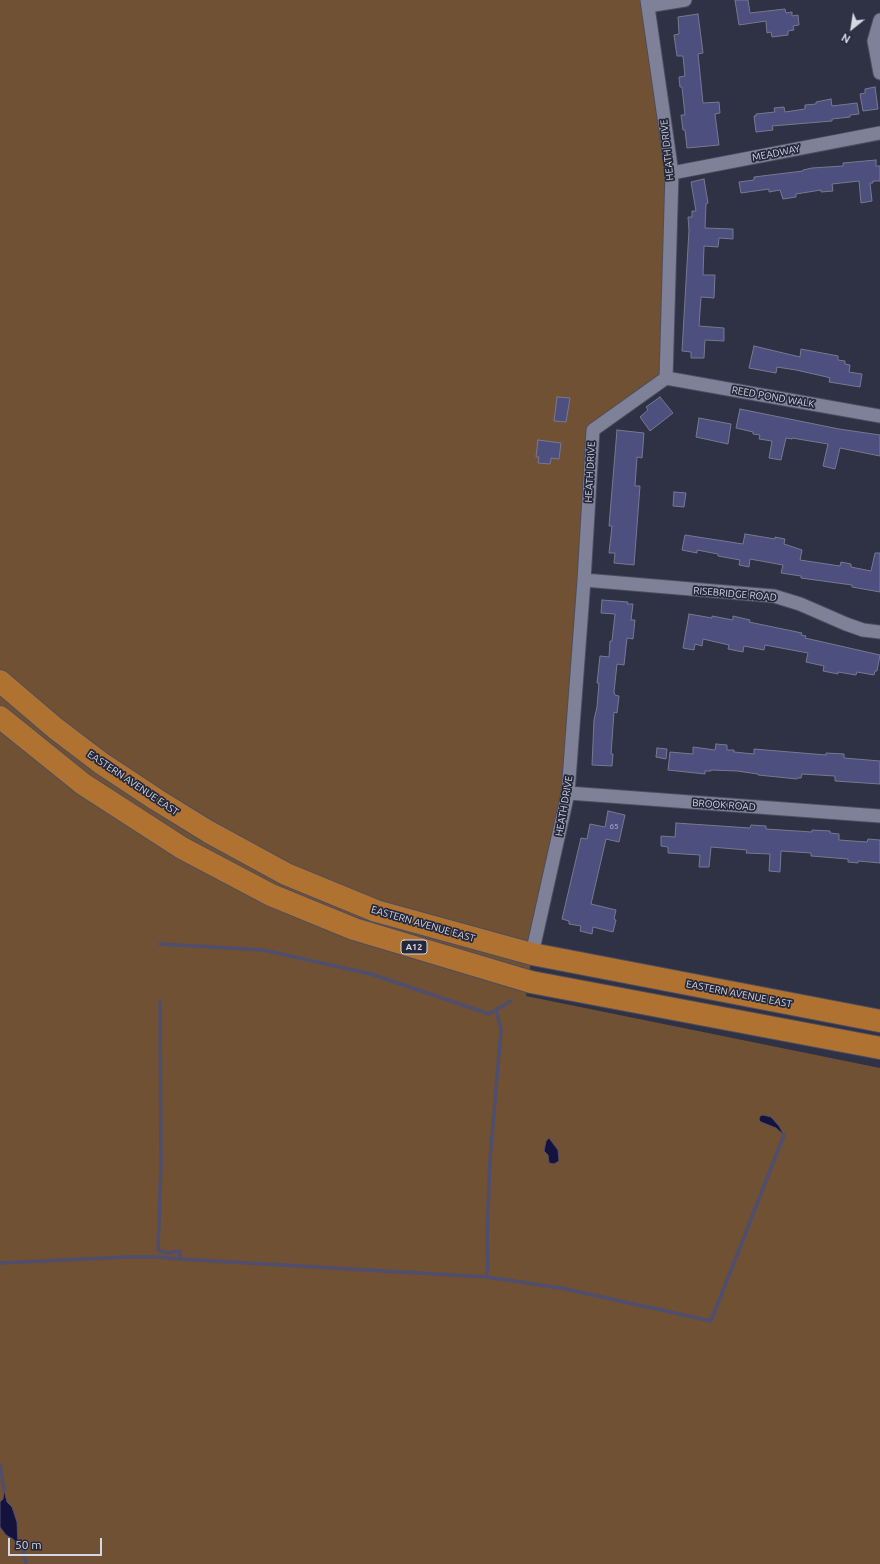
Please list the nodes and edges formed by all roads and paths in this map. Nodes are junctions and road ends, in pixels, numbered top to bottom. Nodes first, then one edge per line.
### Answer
1 (685, 0) edge
2 (647, 3) edge
3 (880, 20) edge
4 (880, 74) edge
5 (880, 133) edge
6 (672, 173) junction
7 (666, 378) junction
8 (880, 416) edge
9 (584, 580) junction
10 (880, 632) edge
11 (0, 681) edge
12 (0, 717) edge
13 (568, 793) junction
14 (880, 816) edge
15 (532, 954) junction
16 (880, 1021) edge
17 (880, 1048) edge

1 - 2 street
2 - 6 street, HEATH DRIVE
3 - 4 street
5 - 6 street, MEADWAY
6 - 7 street, HEATH DRIVE
7 - 8 street, REED POND WALK
7 - 9 street, HEATH DRIVE
9 - 10 street, RISEBRIDGE ROAD
9 - 13 street, HEATH DRIVE
11 - 15 highway, EASTERN AVENUE EAST / A12
12 - 17 highway, A12
13 - 14 street, BROOK ROAD
13 - 15 street, HEATH DRIVE
15 - 16 highway, EASTERN AVENUE EAST / A12

